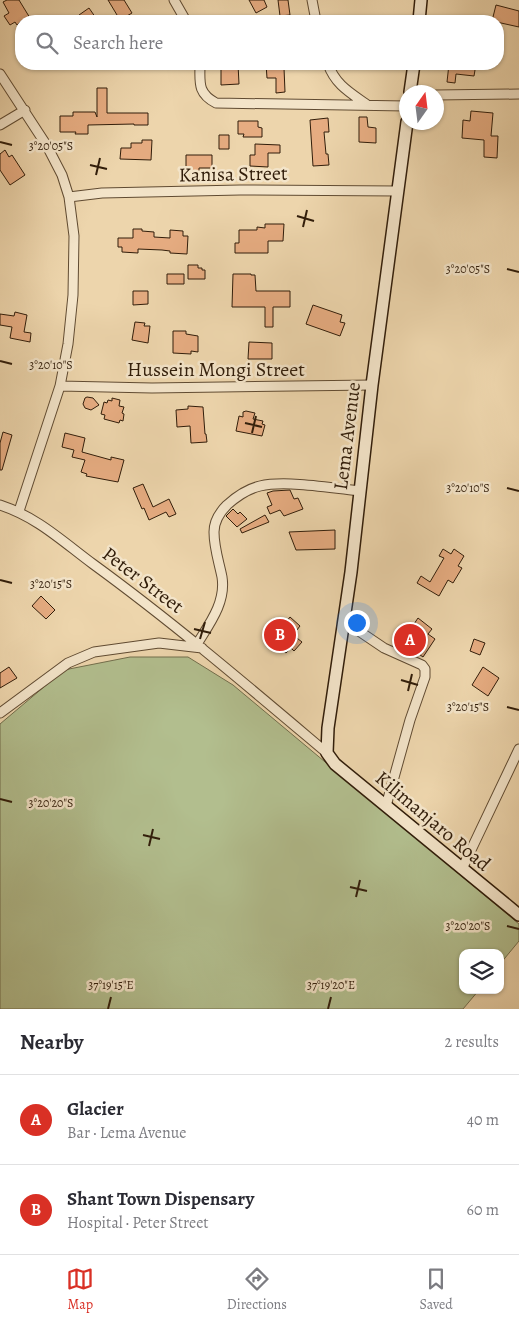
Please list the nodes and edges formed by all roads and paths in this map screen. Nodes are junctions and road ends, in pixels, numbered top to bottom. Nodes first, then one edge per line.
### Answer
1 (312, 0) edge
2 (421, 0) edge
3 (176, 1) edge
4 (183, 15) edge
5 (315, 15) edge
6 (420, 15) edge
7 (200, 70) edge
8 (330, 70) edge
9 (413, 70) edge
10 (0, 74) edge
11 (411, 85) edge
12 (519, 94) edge
13 (444, 96) edge
14 (366, 105) junction
15 (399, 106) edge
16 (25, 110) junction
17 (0, 125) edge
18 (406, 130) edge
19 (397, 191) junction
20 (70, 196) junction
21 (372, 385) junction
22 (60, 386) junction
23 (360, 491) junction
24 (0, 505) edge
25 (18, 511) junction
26 (344, 621) junction
27 (200, 646) junction
28 (0, 713) edge
29 (519, 749) edge
30 (327, 753) junction
31 (386, 806) junction
32 (462, 869) junction
33 (519, 915) edge

1 - 5 street
2 - 6 main road
3 - 4 street
7 - 14 street
8 - 14 street
9 - 11 main road
10 - 16 street
12 - 13 street
14 - 15 street
16 - 17 street
16 - 20 street
18 - 19 main road, Lema Avenue
19 - 20 street, Kanisa Street
19 - 21 main road, Lema Avenue
20 - 22 street
21 - 22 street, Hussein Mongi Street
21 - 23 main road, Lema Avenue
22 - 25 street
23 - 26 main road, Lema Avenue
23 - 27 street
24 - 25 street, Peter Street
25 - 27 street, Peter Street
26 - 30 main road, Lema Avenue
26 - 31 street
27 - 28 street
27 - 30 street, Peter Street
29 - 32 street
30 - 31 main road, Kilimanjaro Road
31 - 32 main road, Kilimanjaro Road
32 - 33 main road, Kilimanjaro Road

